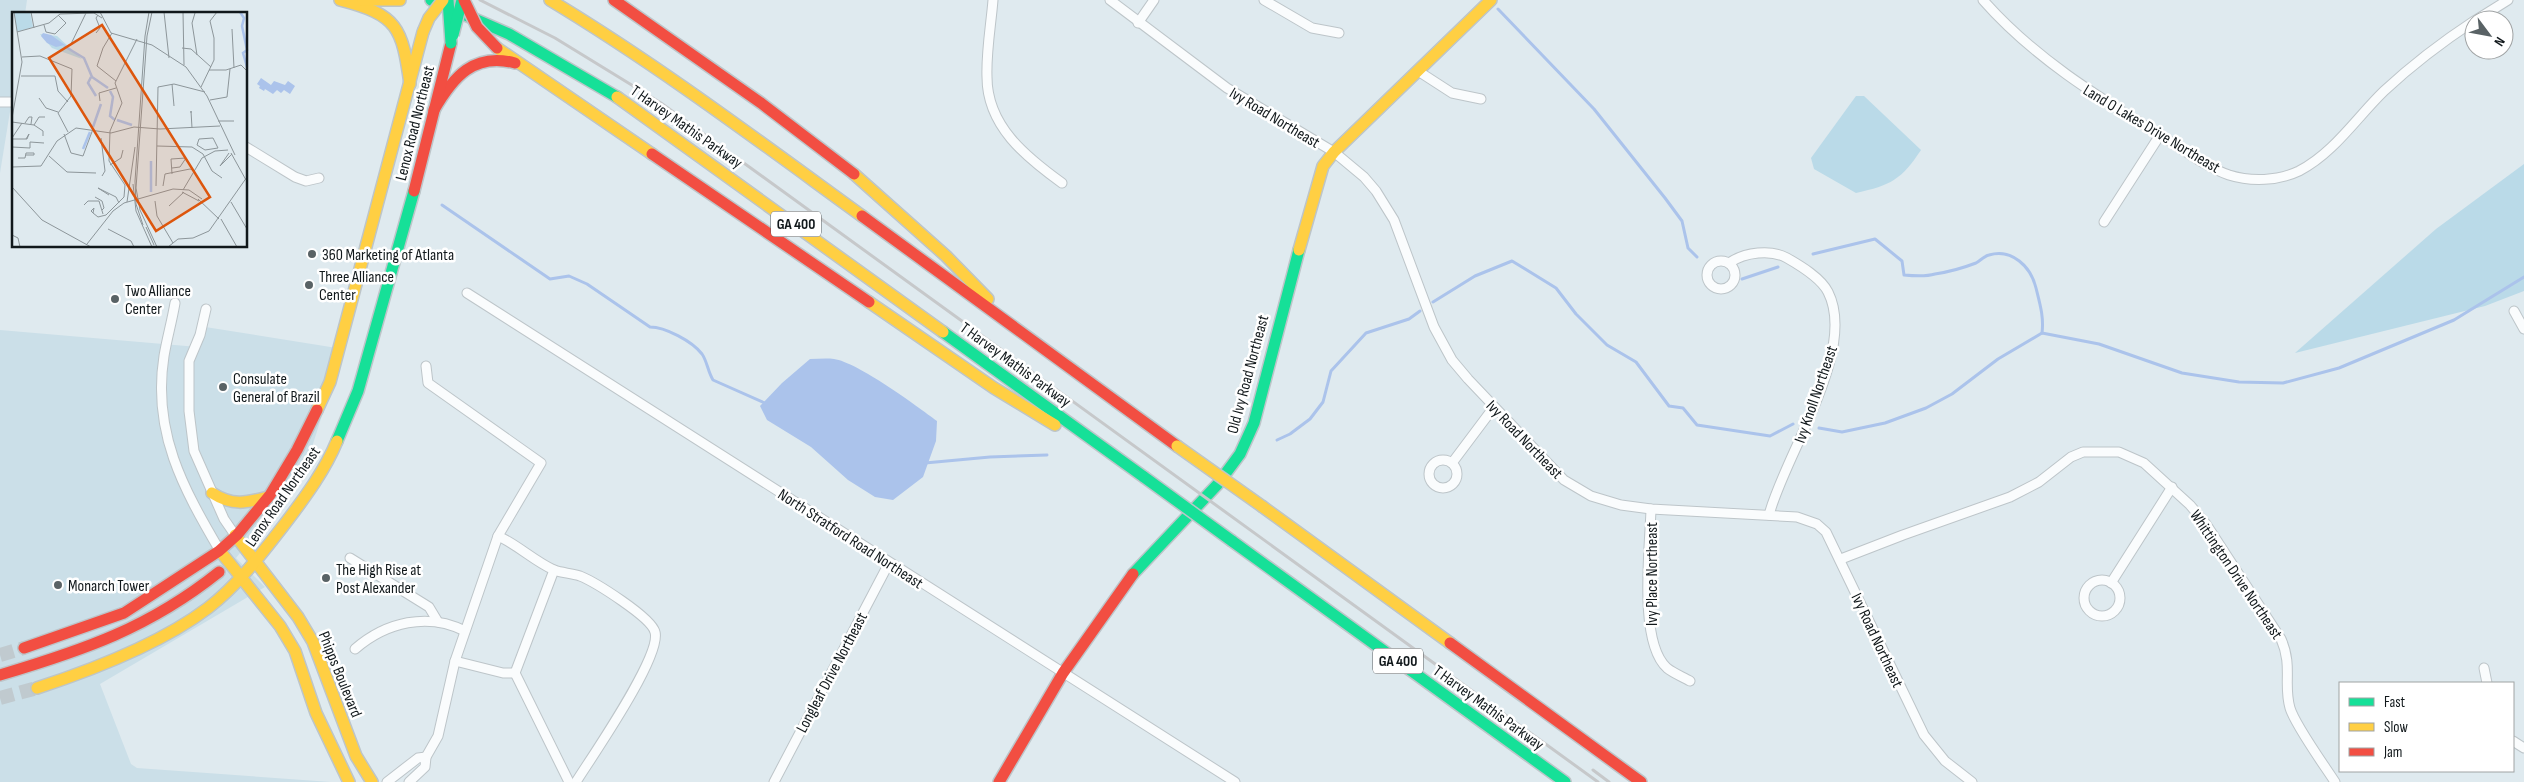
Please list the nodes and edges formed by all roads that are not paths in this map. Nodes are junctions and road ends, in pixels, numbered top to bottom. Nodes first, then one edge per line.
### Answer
1 (340, 0) edge
2 (359, 0) edge
3 (400, 0) edge
4 (431, 0) edge
5 (443, 0) edge
6 (448, 0) edge
7 (463, 0) edge
8 (550, 0) edge
9 (614, 0) edge
10 (993, 0) edge
11 (1110, 0) edge
12 (1154, 0) edge
13 (1264, 0) edge
14 (1983, 0) edge
15 (2508, 0) edge
16 (1487, 2) edge
17 (2492, 10) edge
18 (1138, 23) junction
19 (2464, 29) edge
20 (423, 32) junction
21 (1339, 33) dead end
22 (451, 43) junction
23 (524, 67) junction
24 (1418, 71) junction
25 (410, 84) junction
26 (1481, 99) dead end
27 (434, 110) junction
28 (2160, 134) junction
29 (248, 148) edge
30 (1334, 152) junction
31 (319, 178) dead end
32 (1062, 183) dead end
33 (2104, 222) dead end
34 (1730, 263) dead end
35 (467, 293) dead end
36 (175, 304) dead end
37 (206, 309) dead end
38 (2514, 311) dead end
39 (1015, 329) junction
40 (2524, 329) edge
41 (426, 366) dead end
42 (1494, 407) junction
43 (1452, 463) dead end
44 (1144, 477) junction
45 (2172, 487) junction
46 (212, 493) junction
47 (268, 497) junction
48 (1651, 510) junction
49 (1769, 516) junction
50 (235, 535) junction
51 (498, 536) junction
52 (220, 550) junction
53 (350, 558) dead end
54 (1841, 559) junction
55 (256, 562) junction
56 (889, 563) junction
57 (554, 570) junction
58 (219, 572) junction
59 (240, 578) junction
60 (2111, 583) junction
61 (438, 622) junction
62 (465, 631) junction
63 (24, 648) tunnel mouth
64 (355, 649) dead end
65 (455, 661) junction
66 (2484, 668) dead end
67 (515, 673) junction
68 (1063, 673) junction
69 (0, 675) edge
70 (1690, 681) dead end
71 (2487, 682) edge
72 (37, 688) tunnel mouth
73 (426, 757) junction
74 (349, 782) edge
75 (372, 782) edge
76 (387, 782) edge
77 (409, 782) edge
78 (569, 782) edge
79 (576, 782) edge
80 (774, 782) edge
81 (999, 782) edge
82 (1235, 782) edge
83 (1565, 782) edge
84 (1641, 782) edge
85 (1972, 782) edge
86 (2335, 782) edge

1 - 25 main road
2 - 3 main road
4 - 20 main road, Lenox Road Northeast, bridge
4 - 44 main road, T Harvey Mathis Parkway / GA 400
5 - 20 main road, bridge
6 - 22 main road, bridge
7 - 22 main road, Lenox Road Northeast, bridge
7 - 23 main road, bridge
8 - 39 main road, T Harvey Mathis Parkway / GA 400
9 - 39 main road
10 - 32 street
11 - 18 street, Ivy Road Northeast
12 - 18 street
13 - 21 street
14 - 28 street, Land O Lakes Drive Northeast
15 - 17 street, Land O Lakes Drive Northeast
16 - 24 main road, Old Ivy Road Northeast
18 - 30 street, Ivy Road Northeast
19 - 28 street, Land O Lakes Drive Northeast
20 - 25 main road, Lenox Road Northeast
22 - 27 main road, Lenox Road Northeast
23 - 27 main road
23 - 44 main road
24 - 26 street
24 - 30 main road, Old Ivy Road Northeast
25 - 47 main road, Lenox Road Northeast
27 - 55 main road, Lenox Road Northeast
28 - 33 street
29 - 31 street
30 - 42 street, Ivy Road Northeast
30 - 68 main road, Old Ivy Road Northeast
34 - 49 street, Ivy Knoll Northeast
35 - 56 street, North Stratford Road Northeast
36 - 52 street
37 - 46 street
38 - 40 street
39 - 84 main road, T Harvey Mathis Parkway / GA 400, bridge
41 - 51 street
42 - 43 street
42 - 48 street, Ivy Road Northeast
44 - 83 main road, T Harvey Mathis Parkway / GA 400, bridge
45 - 54 street, Whittington Drive Northeast
45 - 60 street
45 - 86 street, Whittington Drive Northeast
46 - 47 main road
46 - 50 street
47 - 50 main road, Lenox Road Northeast
48 - 49 street, Ivy Road Northeast
48 - 70 street, Ivy Place Northeast
49 - 54 street, Ivy Road Northeast
50 - 52 main road, Lenox Road Northeast
50 - 55 main road, Phipps Boulevard
51 - 57 street
51 - 62 street
52 - 58 main road
52 - 59 main road
52 - 63 main road, Lenox Road Northeast
53 - 61 street
54 - 85 street, Ivy Road Northeast
55 - 59 main road, Lenox Road Northeast
55 - 75 main road, Phipps Boulevard
56 - 68 street, North Stratford Road Northeast
56 - 80 street, Longleaf Drive Northeast
57 - 67 street
57 - 79 street
58 - 59 main road
58 - 69 main road
59 - 72 main road, Lenox Road Northeast
59 - 74 main road
60 - 60 street
61 - 62 street
61 - 64 street
62 - 65 street
65 - 67 street
65 - 73 street
66 - 71 street
67 - 78 street
68 - 81 main road, Old Ivy Road Northeast
68 - 82 street, North Stratford Road Northeast
73 - 76 street
73 - 77 street

